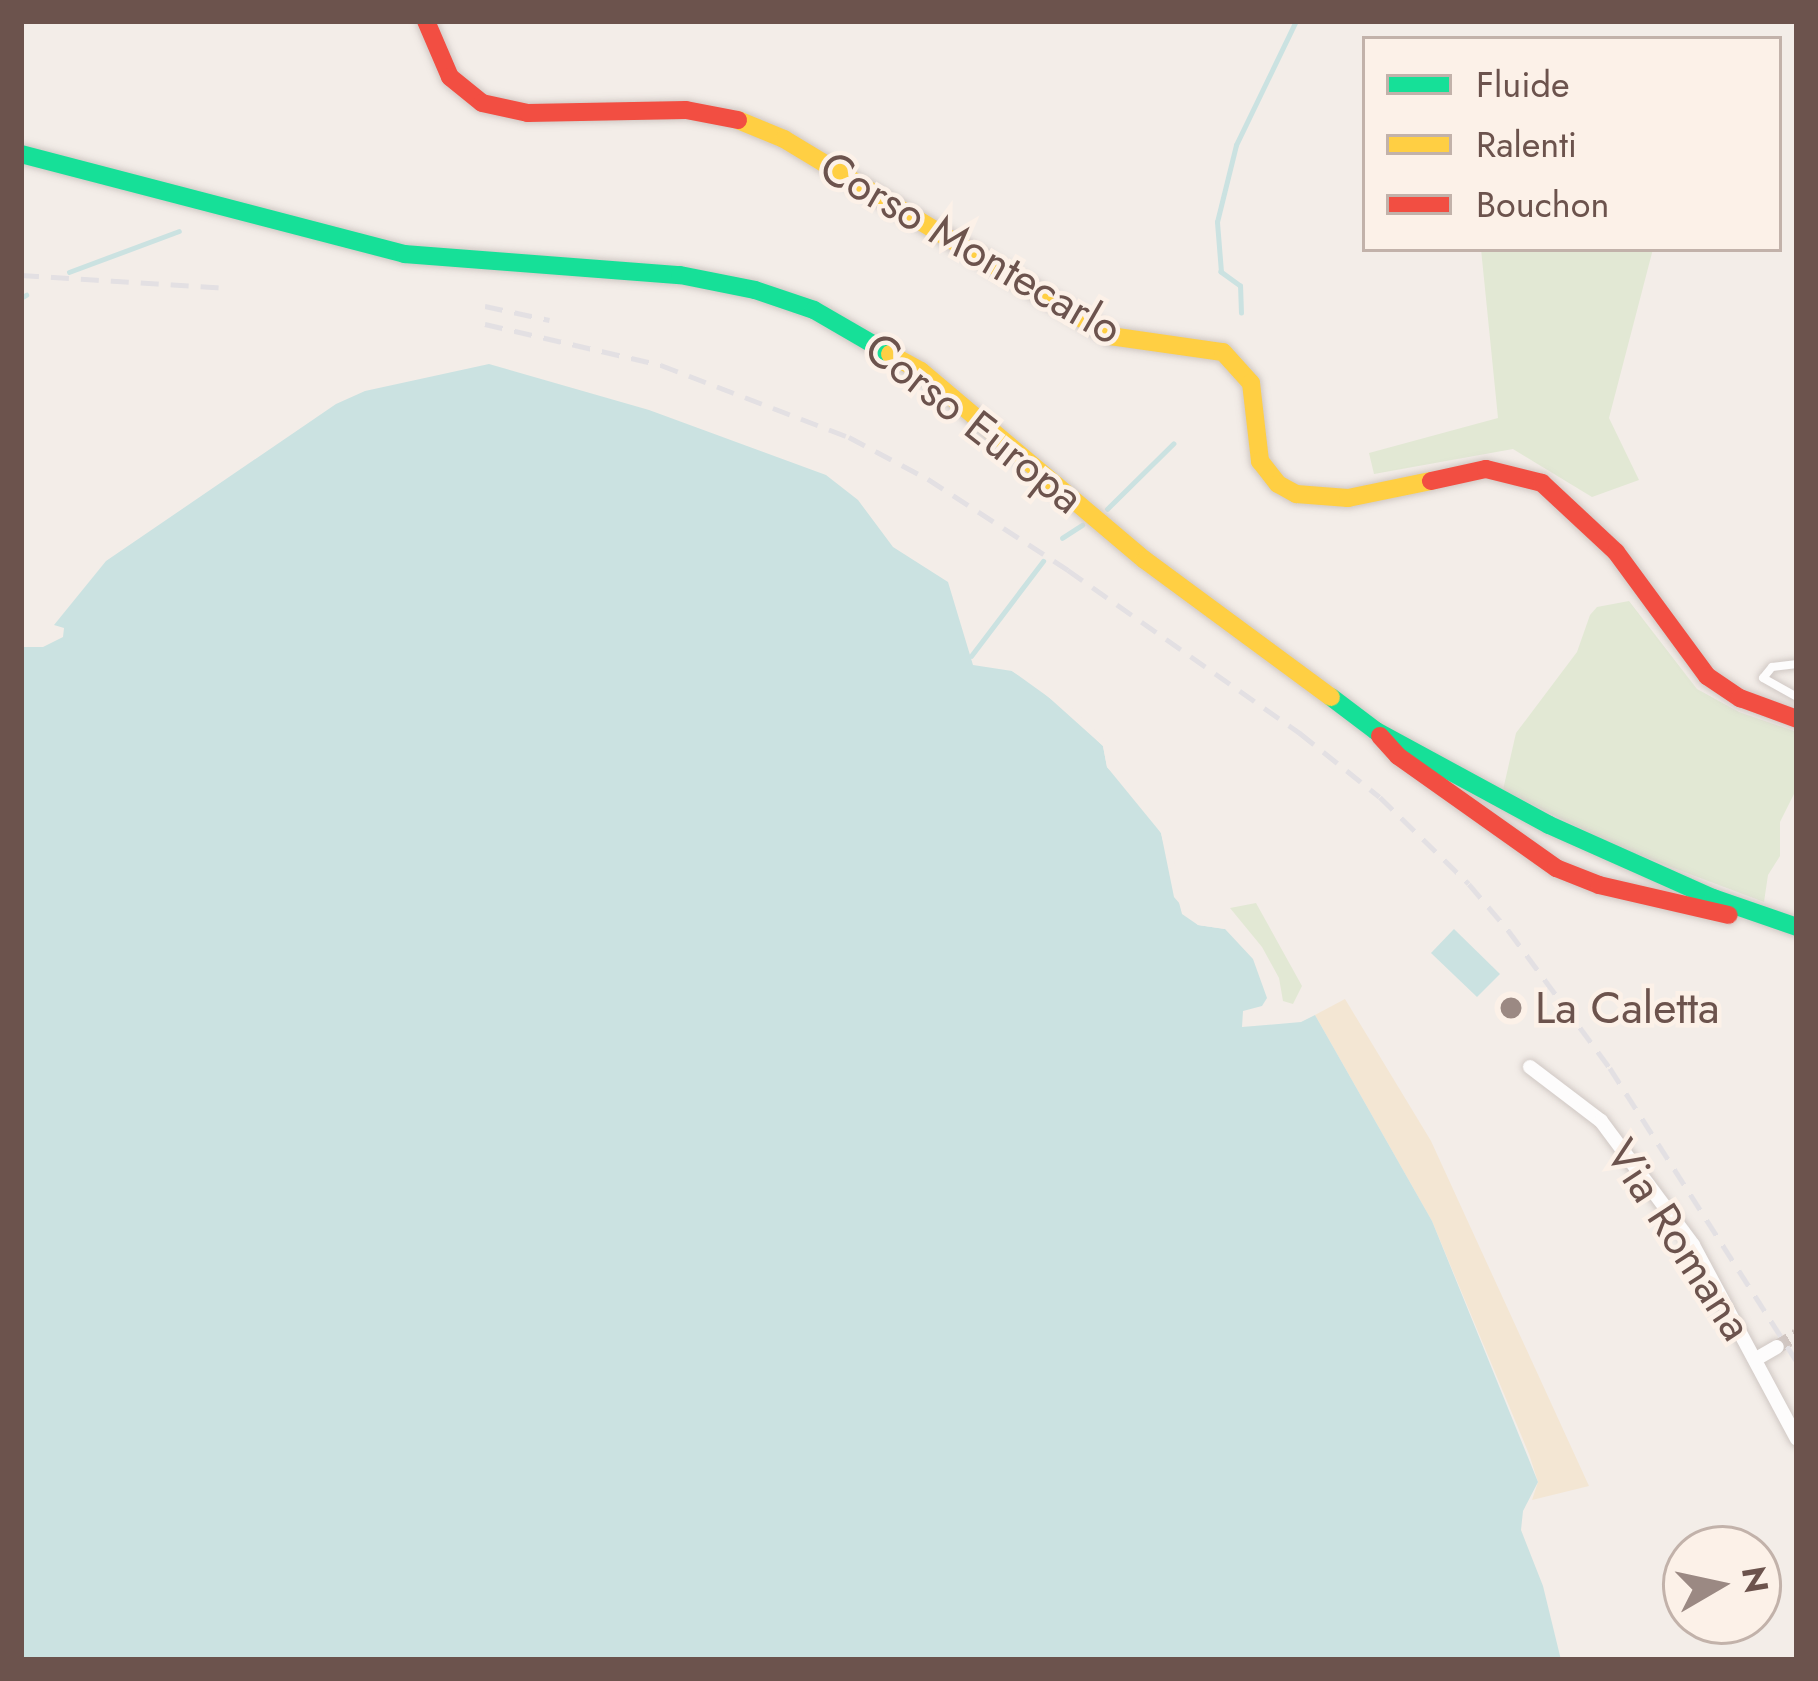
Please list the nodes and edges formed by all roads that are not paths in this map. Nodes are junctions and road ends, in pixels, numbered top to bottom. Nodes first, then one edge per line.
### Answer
1 (426, 21) edge
2 (21, 154) edge
3 (1797, 664) edge
4 (1797, 697) edge
5 (1797, 719) edge
6 (1376, 731) junction
7 (1549, 825) junction
8 (1532, 854) junction
9 (1797, 928) edge
10 (1530, 1067) dead end
11 (1777, 1347) tunnel mouth
12 (1756, 1359) junction
13 (1797, 1439) edge

1 - 5 main road, Corso Montecarlo
2 - 6 main road, Corso Europa
3 - 4 lane
6 - 7 main road, Corso Europa
6 - 8 main road, Corso Europa
7 - 8 main road
7 - 9 main road, Corso Europa
8 - 9 main road, Corso Europa
10 - 12 street, Via Romana
11 - 12 street
12 - 13 street, Via Romana

